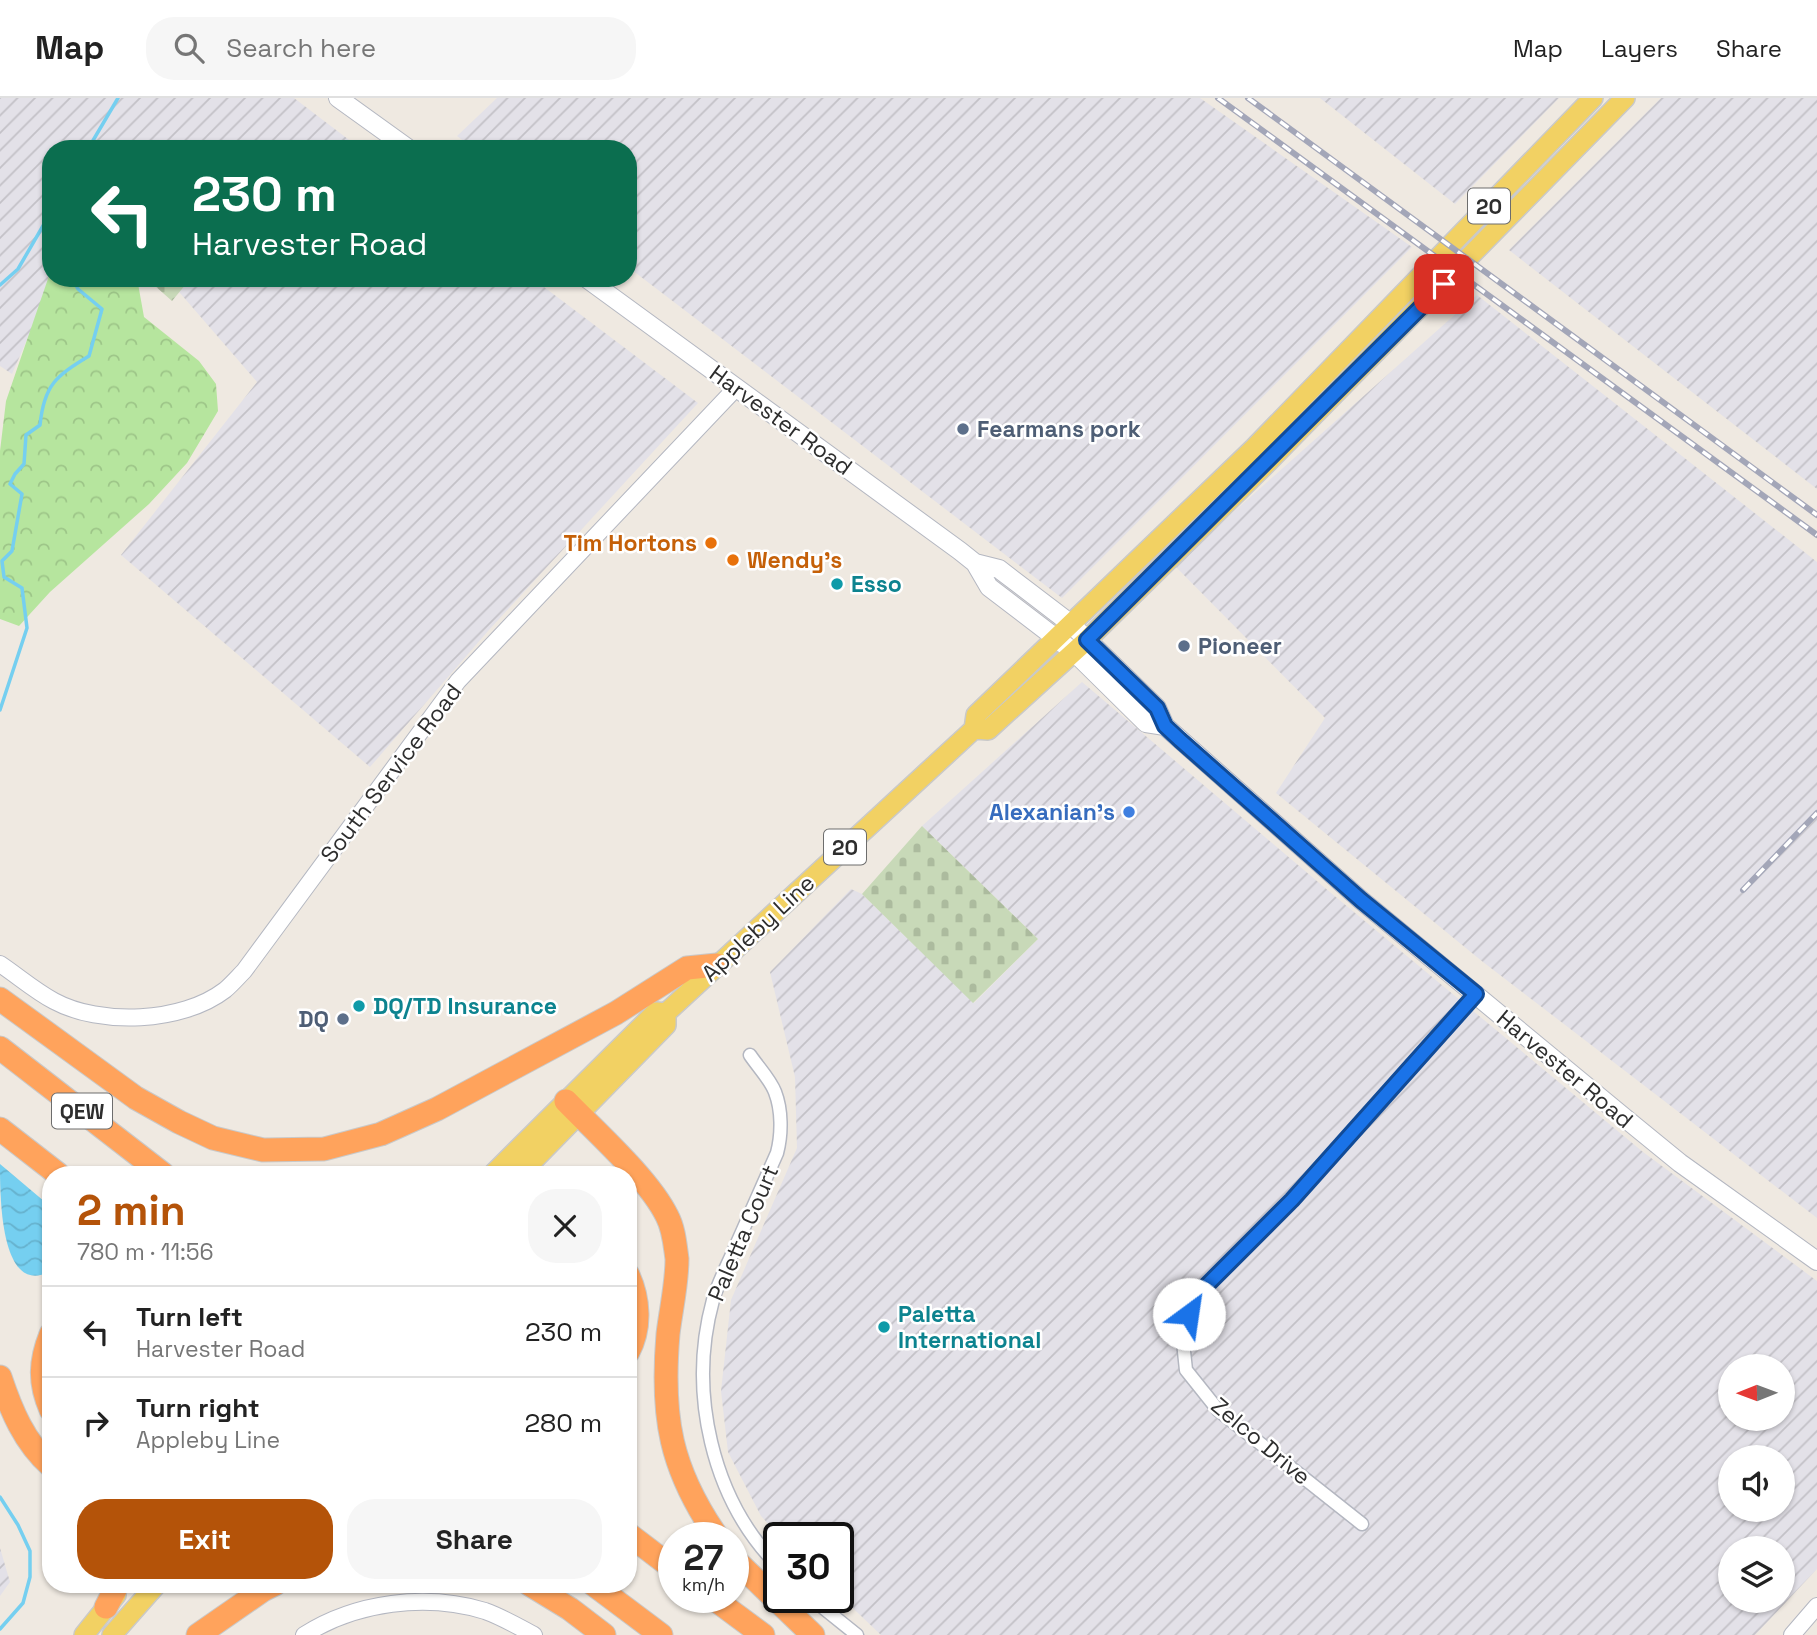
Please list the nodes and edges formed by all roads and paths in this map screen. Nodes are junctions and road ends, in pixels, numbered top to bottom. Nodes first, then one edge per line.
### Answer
1 (338, 98) edge
2 (1593, 98) edge
3 (1625, 98) edge
4 (396, 140) edge
5 (598, 287) edge
6 (736, 388) junction
7 (975, 563) junction
8 (1027, 616) junction
9 (1070, 624) junction
10 (1056, 638) junction
11 (1081, 646) junction
12 (1037, 656) junction
13 (974, 729) junction
14 (0, 964) edge
15 (717, 965) junction
16 (1476, 994) junction
17 (0, 999) edge
18 (0, 1048) edge
19 (750, 1055) dead end
20 (572, 1107) junction
21 (0, 1129) edge
22 (48, 1166) edge
23 (153, 1166) edge
24 (502, 1166) edge
25 (526, 1166) edge
26 (628, 1166) edge
27 (637, 1176) edge
28 (1817, 1261) edge
29 (637, 1306) edge
30 (637, 1327) edge
31 (0, 1377) edge
32 (42, 1456) edge
33 (708, 1522) edge
34 (1362, 1524) dead end
35 (637, 1541) edge
36 (763, 1548) edge
37 (658, 1557) edge
38 (749, 1573) edge
39 (113, 1593) edge
40 (118, 1593) edge
41 (149, 1593) edge
42 (258, 1593) edge
43 (544, 1593) edge
44 (605, 1593) edge
45 (1817, 1606) edge
46 (106, 1607) junction
47 (733, 1613) edge
48 (830, 1613) edge
49 (84, 1635) edge
50 (113, 1635) edge
51 (198, 1635) edge
52 (303, 1635) edge
53 (534, 1635) edge
54 (604, 1635) edge
55 (662, 1635) edge
56 (763, 1635) edge
57 (813, 1635) edge
58 (857, 1635) edge
59 (1792, 1635) edge

1 - 4 main road
2 - 9 main road, Appleby Line / 20
3 - 11 main road, Appleby Line / 20
5 - 6 main road, Harvester Road
6 - 7 main road, Harvester Road
6 - 14 street, South Service Road
7 - 8 main road, Harvester Road
7 - 9 main road, Harvester Road
8 - 10 main road, Harvester Road
8 - 12 main road
9 - 10 main road, Appleby Line / 20
9 - 11 main road, Harvester Road
10 - 11 main road, Harvester Road
10 - 12 main road, Appleby Line / 20
11 - 13 main road, Appleby Line / 20
11 - 16 main road, Harvester Road
12 - 13 main road, Appleby Line / 20
13 - 15 main road, Appleby Line / 20
15 - 17 highway
15 - 20 main road, Appleby Line / 20
16 - 28 main road, Harvester Road
16 - 34 street, Zelco Drive
18 - 23 highway, QEW
19 - 36 street, Paletta Court
20 - 24 main road, Appleby Line / 20
20 - 25 main road, Appleby Line / 20
20 - 26 highway
21 - 22 highway, QEW
27 - 33 highway
29 - 30 highway
31 - 32 highway
35 - 37 highway
38 - 57 highway
39 - 46 highway
40 - 46 main road
41 - 50 main road
42 - 51 highway
43 - 54 highway
44 - 55 highway
45 - 59 street
46 - 49 main road
47 - 56 highway
48 - 58 street
52 - 53 street

